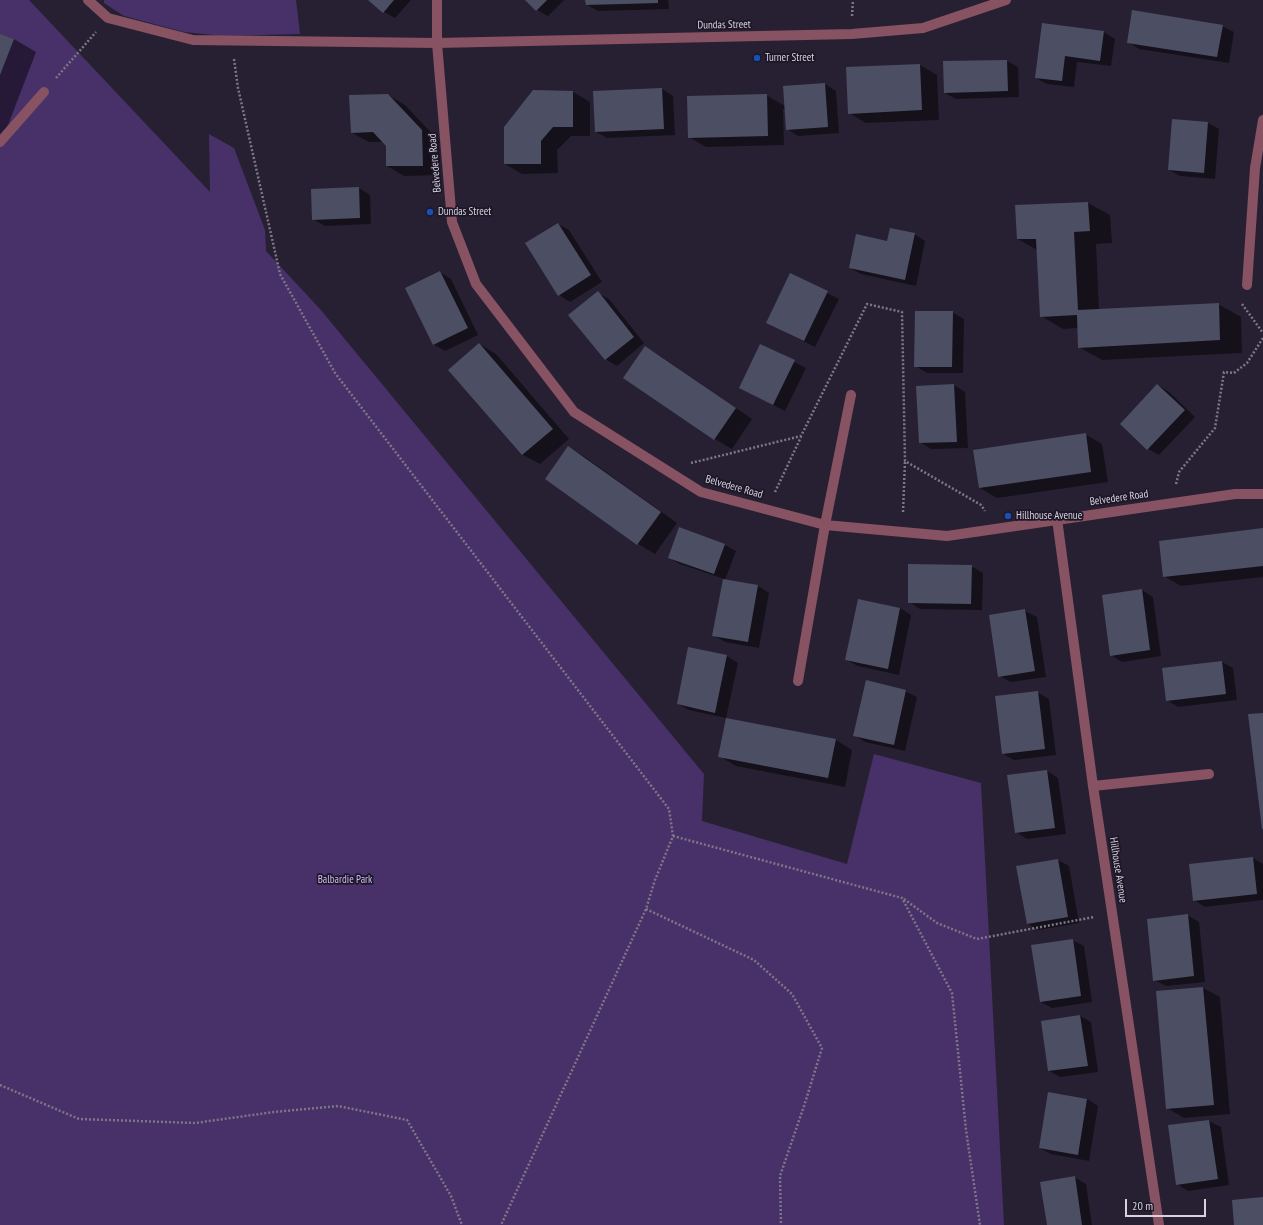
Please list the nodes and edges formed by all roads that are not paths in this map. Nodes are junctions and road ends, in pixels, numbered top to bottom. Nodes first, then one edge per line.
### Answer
1 (88, 0) edge
2 (437, 0) edge
3 (1006, 0) edge
4 (437, 43) junction
5 (44, 92) road end
6 (1263, 120) edge
7 (0, 142) edge
8 (1247, 285) road end
9 (851, 395) dead end
10 (1263, 494) edge
11 (1057, 519) junction
12 (826, 525) junction
13 (798, 681) dead end
14 (1210, 774) dead end
15 (1093, 786) junction
16 (1159, 1225) edge

1 - 4 street, Dundas Street
2 - 4 street
3 - 4 street, Dundas Street
4 - 12 street, Belvedere Road
5 - 7 street
6 - 8 street
9 - 12 street
10 - 11 street, Belvedere Road
11 - 12 street, Belvedere Road
11 - 15 street, Hillhouse Avenue
12 - 13 street
14 - 15 street
15 - 16 street, Hillhouse Avenue

